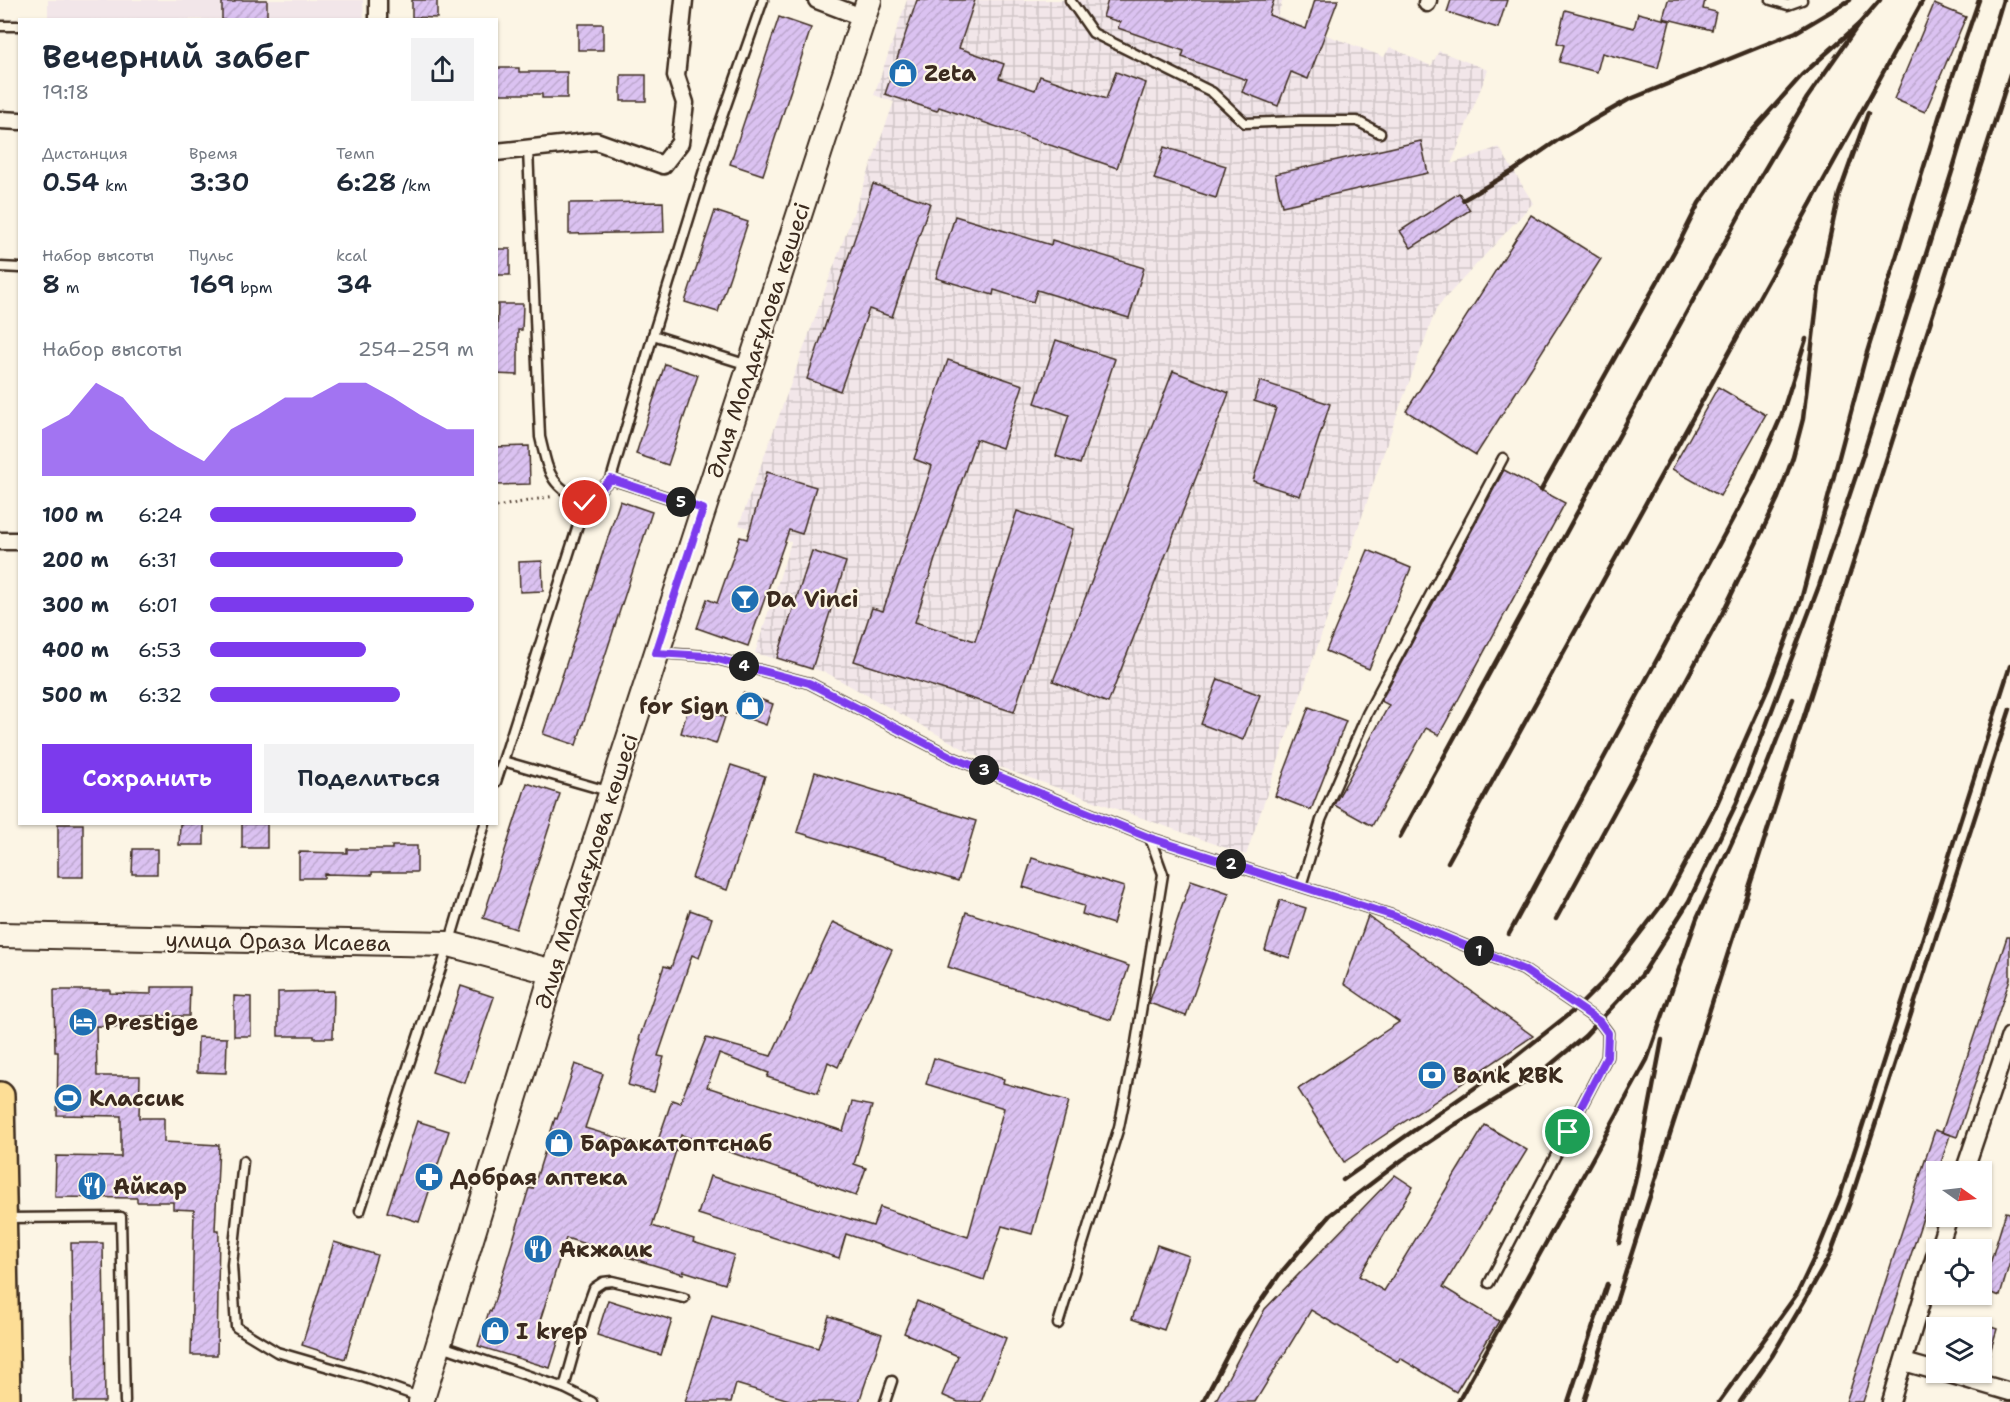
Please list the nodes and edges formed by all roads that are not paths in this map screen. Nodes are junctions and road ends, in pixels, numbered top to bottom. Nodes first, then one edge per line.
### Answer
1 (378, 0) edge
2 (684, 0) edge
3 (763, 0) edge
4 (817, 0) edge
5 (1070, 0) edge
6 (1771, 0) edge
7 (1802, 0) edge
8 (866, 9) edge
9 (378, 18) edge
10 (18, 26) edge
11 (0, 27) edge
12 (0, 120) edge
13 (18, 121) edge
14 (1380, 133) dead end
15 (528, 149) junction
16 (498, 152) edge
17 (0, 267) edge
18 (18, 268) edge
19 (653, 335) junction
20 (749, 365) junction
21 (1503, 458) dead end
22 (611, 479) junction
23 (585, 503) junction
24 (703, 509) junction
25 (18, 540) edge
26 (0, 541) edge
27 (656, 653) junction
28 (503, 761) junction
29 (498, 776) edge
30 (611, 792) junction
31 (484, 825) edge
32 (1150, 838) junction
33 (1301, 886) junction
34 (0, 935) edge
35 (449, 944) junction
36 (553, 972) junction
37 (2010, 1036) edge
38 (0, 1096) edge
39 (243, 1161) dead end
40 (1968, 1161) edge
41 (360, 1211) dead end
42 (2, 1218) junction
43 (1489, 1283) dead end
44 (1926, 1288) edge
45 (684, 1298) dead end
46 (1058, 1324) dead end
47 (2, 1333) edge
48 (439, 1345) junction
49 (1904, 1362) junction
50 (1926, 1368) edge
51 (892, 1381) dead end
52 (1979, 1383) edge
53 (564, 1388) junction
54 (2010, 1392) edge
55 (422, 1400) edge
56 (6, 1402) edge
57 (125, 1402) edge
58 (592, 1402) edge
59 (885, 1402) edge
60 (1892, 1402) edge

1 - 9 street
2 - 15 street
3 - 19 lane
4 - 8 street
5 - 14 lane
6 - 7 lane
8 - 20 main road, Әлия Молдағұлова көшесі
10 - 11 lane
12 - 13 street
15 - 16 street
15 - 23 lane
17 - 18 lane
19 - 20 lane
19 - 22 lane
20 - 24 main road, Әлия Молдағұлова көшесі
21 - 33 lane
22 - 23 lane
22 - 24 lane
23 - 28 lane
24 - 27 main road, Әлия Молдағұлова көшесі
25 - 26 street
27 - 30 main road, Әлия Молдағұлова көшесі
27 - 32 lane
28 - 29 lane
28 - 30 lane
30 - 36 main road, Әлия Молдағұлова көшесі
31 - 35 lane
32 - 33 lane
32 - 46 lane
33 - 43 lane
34 - 35 main road, улица Ораза Исаева
35 - 36 main road, улица Ораза Исаева
35 - 41 lane
36 - 48 main road, Әлия Молдағұлова көшесі
37 - 40 street
38 - 42 main road
39 - 55 lane
42 - 47 main road
42 - 57 lane
44 - 49 street
45 - 53 lane
47 - 56 main road
48 - 53 lane
48 - 55 main road, Әлия Молдағұлова көшесі
49 - 50 street
49 - 60 street
51 - 59 lane
52 - 54 street
53 - 58 lane

